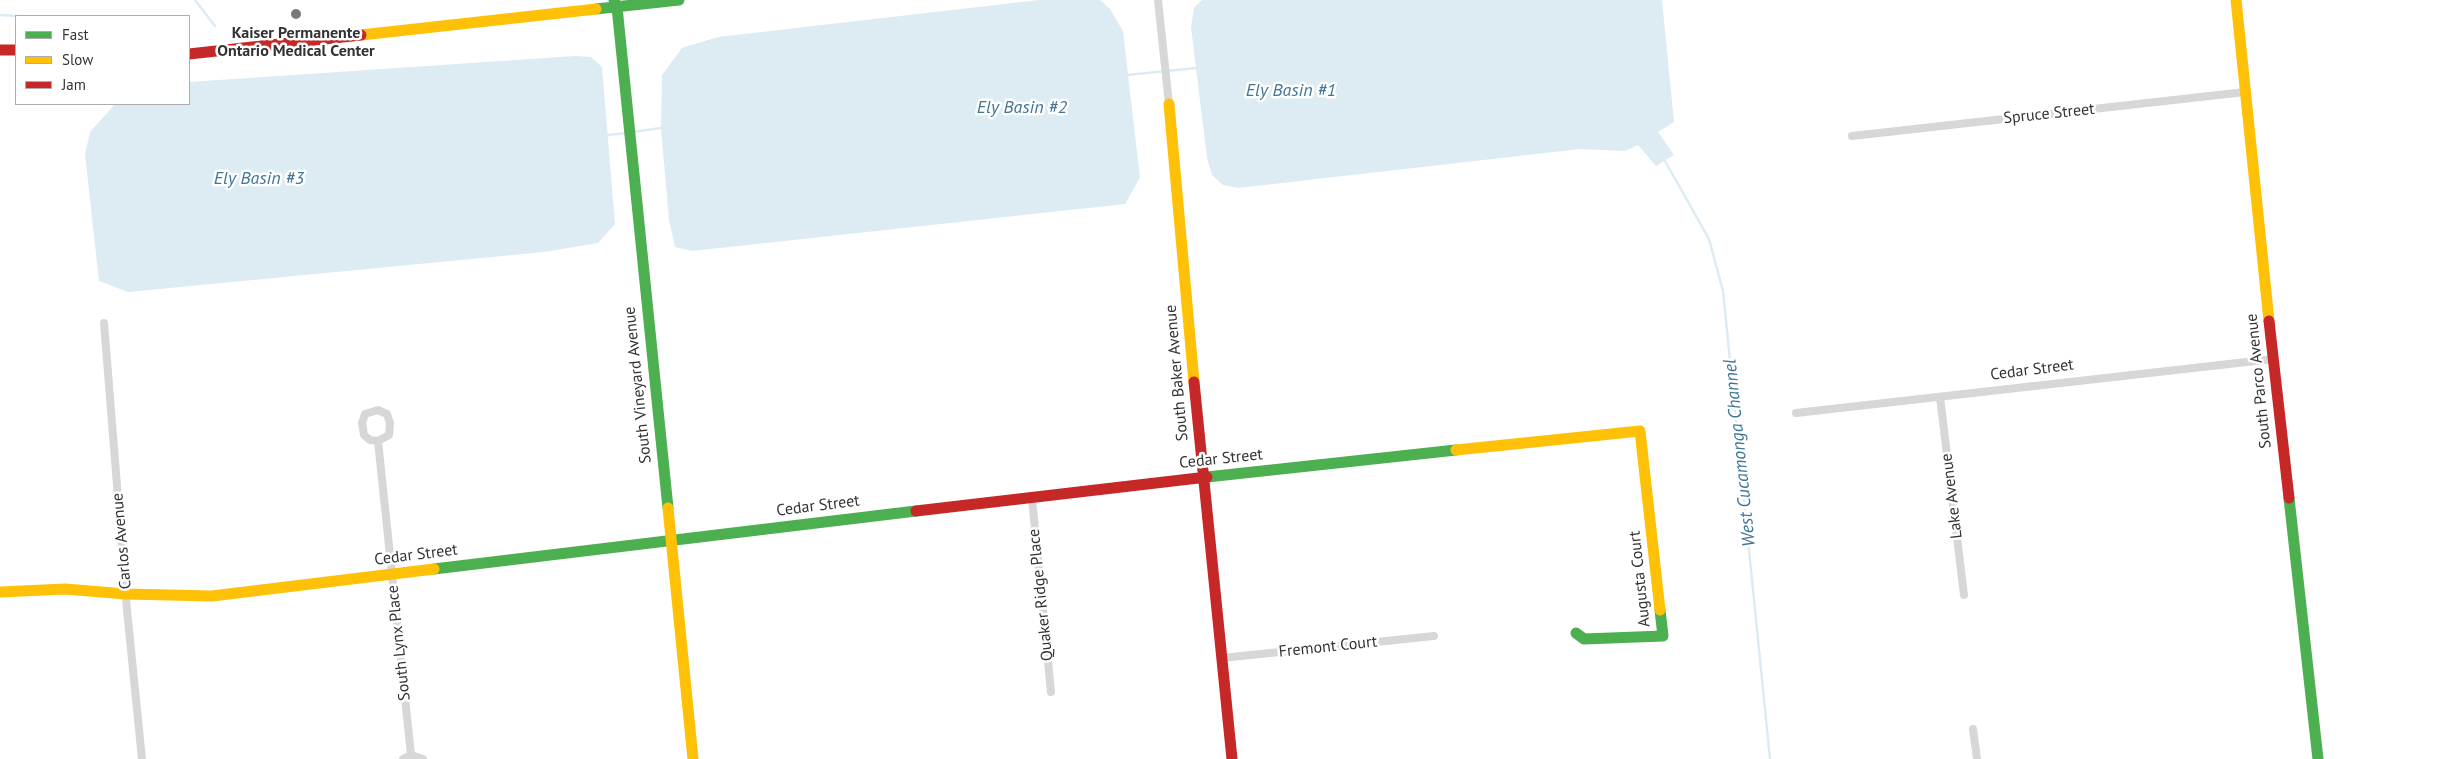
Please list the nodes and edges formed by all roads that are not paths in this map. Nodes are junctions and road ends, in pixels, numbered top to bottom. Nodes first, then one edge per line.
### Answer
1 (679, 0) edge
2 (1158, 0) edge
3 (2236, 0) edge
4 (616, 2) edge
5 (0, 50) edge
6 (15, 50) edge
7 (190, 54) edge
8 (2245, 92) junction
9 (1169, 104) joint
10 (1852, 136) dead end
11 (104, 323) dead end
12 (2273, 359) junction
13 (1940, 397) junction
14 (1796, 413) dead end
15 (1640, 431) joint
16 (378, 441) junction
17 (1203, 477) junction
18 (1032, 498) junction
19 (670, 540) junction
20 (391, 574) junction
21 (0, 592) edge
22 (126, 594) junction
23 (1964, 595) dead end
24 (1576, 633) dead end
25 (1434, 636) dead end
26 (1222, 658) junction
27 (1051, 692) dead end
28 (1973, 729) dead end
29 (412, 755) junction
30 (142, 759) edge
31 (402, 759) edge
32 (423, 759) edge
33 (693, 759) edge
34 (1232, 759) edge
35 (1977, 759) edge
36 (2318, 759) edge

1 - 4 street
2 - 9 street
3 - 8 street, South Parco Avenue
4 - 7 street
4 - 19 street, South Vineyard Avenue
5 - 6 street
8 - 10 street, Spruce Street
8 - 12 street, South Parco Avenue
9 - 17 street, South Baker Avenue
11 - 22 street, Carlos Avenue
12 - 13 street, Cedar Street
12 - 36 street, South Parco Avenue
13 - 14 street, Cedar Street
13 - 23 street, Lake Avenue
15 - 17 street, Cedar Street
15 - 24 street, Augusta Court
16 - 16 street
16 - 20 street, South Lynx Place
17 - 18 street, Cedar Street
17 - 26 street, South Baker Avenue
18 - 19 street, Cedar Street
18 - 27 street, Quaker Ridge Place
19 - 20 street, Cedar Street
19 - 33 street, South Vineyard Avenue
20 - 22 street, Cedar Street
20 - 29 street, South Lynx Place
21 - 22 street, Cedar Street
22 - 30 street, Carlos Avenue
25 - 26 street, Fremont Court
26 - 34 street, South Baker Avenue
28 - 35 street
29 - 31 street
29 - 32 street

